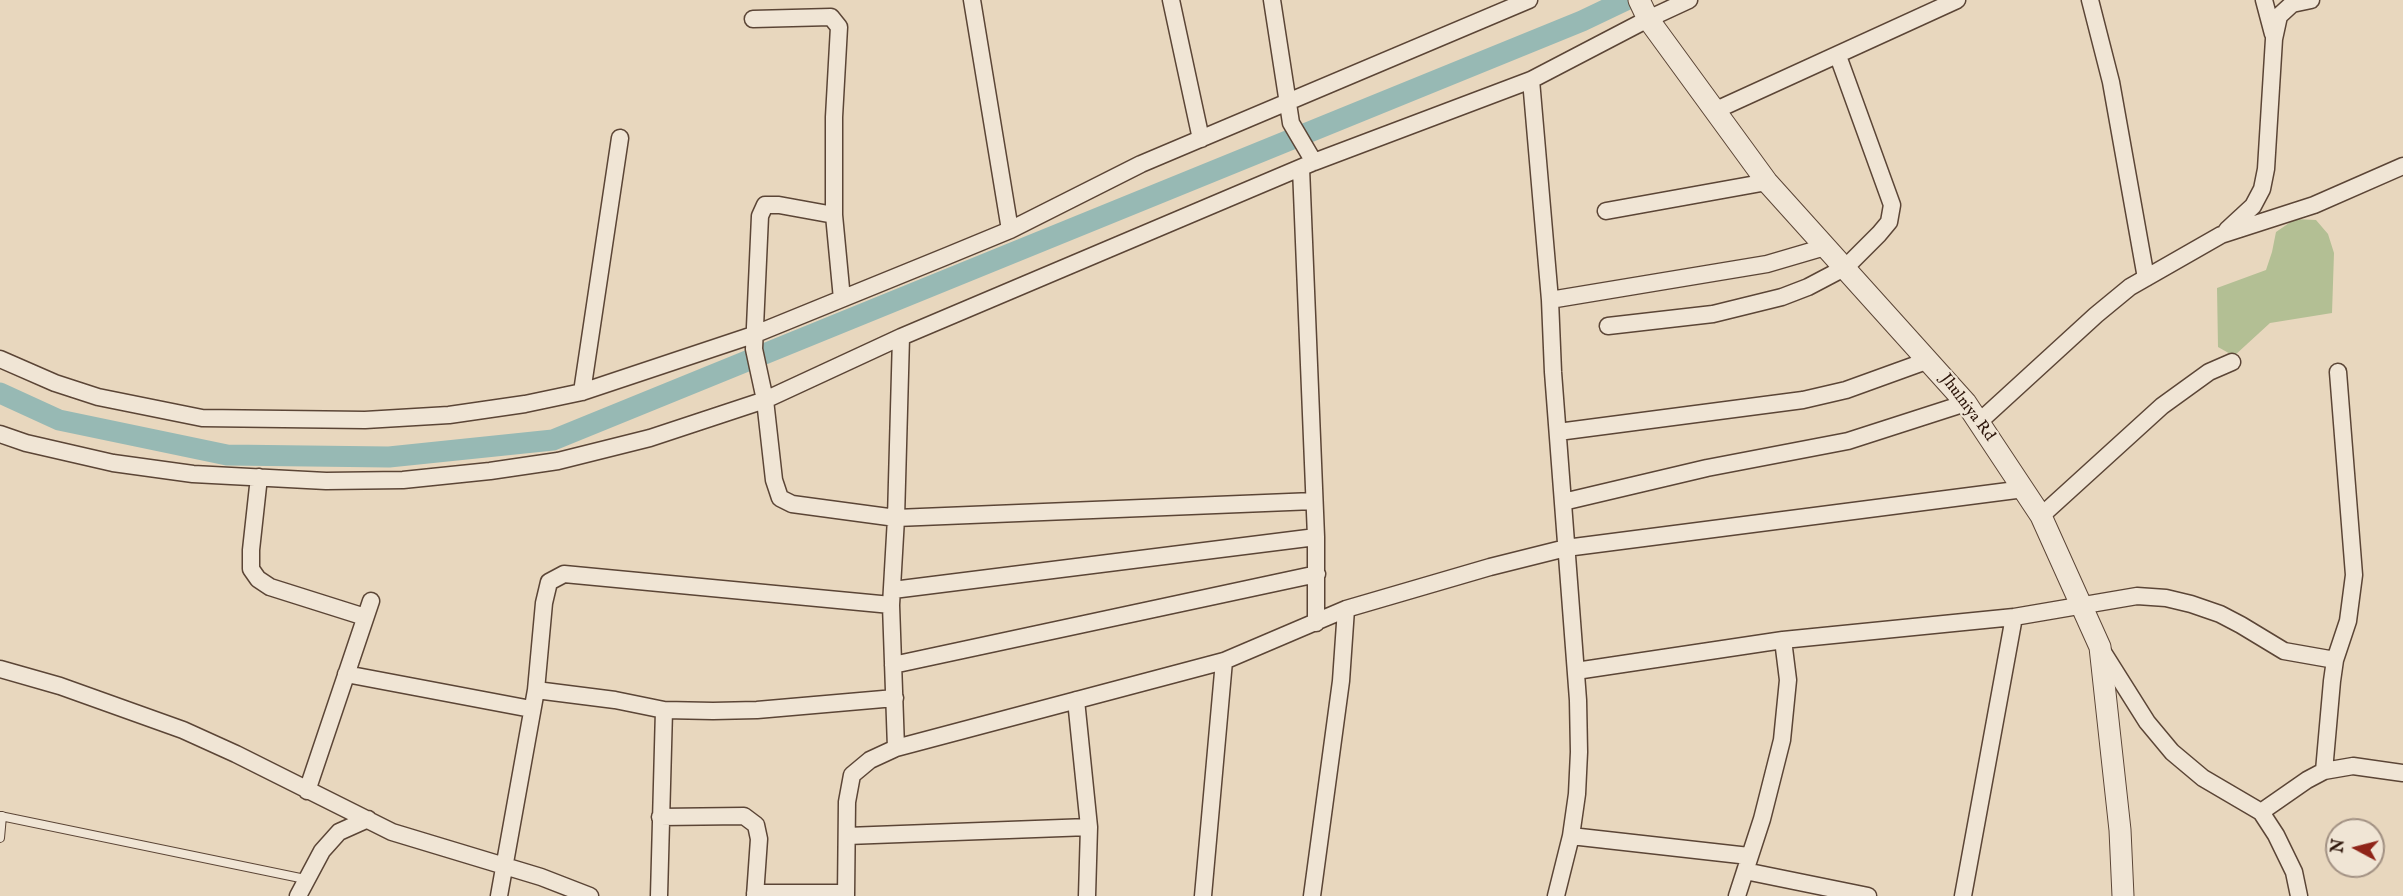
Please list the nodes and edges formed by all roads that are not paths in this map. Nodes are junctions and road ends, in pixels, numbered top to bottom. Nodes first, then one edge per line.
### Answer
1 (972, 0) edge
2 (1171, 0) edge
3 (1272, 0) edge
4 (1529, 0) edge
5 (1689, 0) edge
6 (1957, 0) edge
7 (2090, 0) edge
8 (2264, 0) edge
9 (2311, 0) edge
10 (1643, 7) edge
11 (753, 19) dead end
12 (2274, 39) junction
13 (1838, 56) junction
14 (1531, 80) junction
15 (1287, 102) junction
16 (1714, 111) junction
17 (620, 138) dead end
18 (1201, 139) junction
19 (1307, 160) junction
20 (2403, 166) edge
21 (1767, 182) junction
22 (1606, 211) dead end
23 (834, 215) junction
24 (1010, 230) junction
25 (2222, 235) junction
26 (1825, 247) junction
27 (1846, 267) junction
28 (2146, 278) junction
29 (842, 299) junction
30 (1550, 300) junction
31 (1608, 326) dead end
32 (901, 337) junction
33 (754, 342) junction
34 (0, 359) edge
35 (1929, 360) junction
36 (2232, 362) dead end
37 (2338, 372) dead end
38 (582, 392) junction
39 (763, 393) junction
40 (1966, 403) junction
41 (1979, 422) junction
42 (1558, 432) junction
43 (0, 434) edge
44 (259, 477) junction
45 (2024, 489) junction
46 (1314, 501) junction
47 (1563, 502) junction
48 (2041, 516) junction
49 (896, 518) junction
50 (1316, 537) junction
51 (1566, 548) junction
52 (1317, 573) junction
53 (892, 598) junction
54 (371, 601) dead end
55 (2083, 607) junction
56 (1346, 609) junction
57 (365, 617) junction
58 (2014, 617) junction
59 (1316, 623) junction
60 (1783, 640) junction
61 (2100, 647) junction
62 (2336, 660) junction
63 (1224, 661) junction
64 (893, 665) junction
65 (0, 669) edge
66 (1576, 671) junction
67 (346, 674) junction
68 (536, 690) junction
69 (895, 698) junction
70 (1077, 700) junction
71 (531, 709) junction
72 (664, 710) junction
73 (896, 748) junction
74 (2324, 771) junction
75 (2403, 774) edge
76 (307, 791) junction
77 (2261, 812) junction
78 (1, 816) edge
79 (660, 818) junction
80 (368, 819) junction
81 (1089, 827) junction
82 (847, 836) junction
83 (1571, 836) junction
84 (0, 838) edge
85 (1747, 863) junction
86 (504, 865) junction
87 (305, 879) junction
88 (846, 894) edge
89 (755, 895) edge
90 (298, 896) edge
91 (499, 896) edge
92 (590, 896) edge
93 (659, 896) edge
94 (1088, 896) edge
95 (1203, 896) edge
96 (1312, 896) edge
97 (1556, 896) edge
98 (1737, 896) edge
99 (1868, 896) edge
100 (1963, 896) edge
101 (2123, 896) edge
102 (2300, 896) edge

1 - 24 street
2 - 18 street
3 - 15 street
4 - 15 street
5 - 10 street
6 - 13 street
7 - 28 street
8 - 12 street
9 - 12 street
10 - 14 street
10 - 16 street, Jhulniya Rd
11 - 23 street
12 - 25 street
13 - 16 street
13 - 27 street
14 - 19 street
14 - 30 street
15 - 18 street
15 - 19 street
16 - 21 street, Jhulniya Rd
17 - 38 street
18 - 24 street
19 - 32 street
19 - 46 street
20 - 25 street
21 - 22 street
21 - 26 street, Jhulniya Rd
23 - 29 street
23 - 33 street
24 - 29 street
25 - 28 street
26 - 27 street, Jhulniya Rd
26 - 30 street
27 - 31 street
27 - 35 street, Jhulniya Rd
28 - 41 street
29 - 33 street
30 - 42 street
32 - 39 street
32 - 49 street
33 - 38 street
33 - 39 street
34 - 38 street
35 - 40 street, Jhulniya Rd
35 - 42 street
36 - 48 street
37 - 62 street
39 - 44 street
39 - 49 street
40 - 41 street, Jhulniya Rd
40 - 47 street
41 - 45 street, Jhulniya Rd
42 - 47 street
43 - 44 street
44 - 57 street
45 - 48 street, Jhulniya Rd
45 - 51 street
46 - 49 street
46 - 50 street
47 - 51 street
48 - 55 street, Jhulniya Rd
49 - 53 street
50 - 52 street
50 - 53 street
51 - 56 street
51 - 66 street
52 - 59 street
52 - 64 street
53 - 64 street
53 - 68 street
54 - 57 street
55 - 58 street
55 - 61 street, Jhulniya Rd
55 - 62 street
56 - 59 street
56 - 96 street
57 - 67 street
58 - 60 street
58 - 100 street
59 - 63 street
60 - 66 street
60 - 85 street
61 - 77 street
61 - 101 street, Jhulniya Rd
62 - 74 street
63 - 70 street
63 - 95 street
64 - 69 street
65 - 76 street
66 - 83 street
67 - 71 street
67 - 76 street
68 - 71 street
68 - 72 street
69 - 72 street
69 - 73 street
70 - 73 street
70 - 81 street
71 - 86 street
72 - 79 street
73 - 82 street
74 - 75 street
74 - 77 street
76 - 80 street
77 - 102 street
78 - 84 lane
78 - 87 lane
79 - 89 street
79 - 93 street
80 - 86 street
80 - 87 street
81 - 82 street
81 - 94 street
82 - 88 street
83 - 85 street
83 - 97 street
85 - 98 street
85 - 99 street
86 - 91 street
86 - 92 street
87 - 90 street
88 - 89 street

